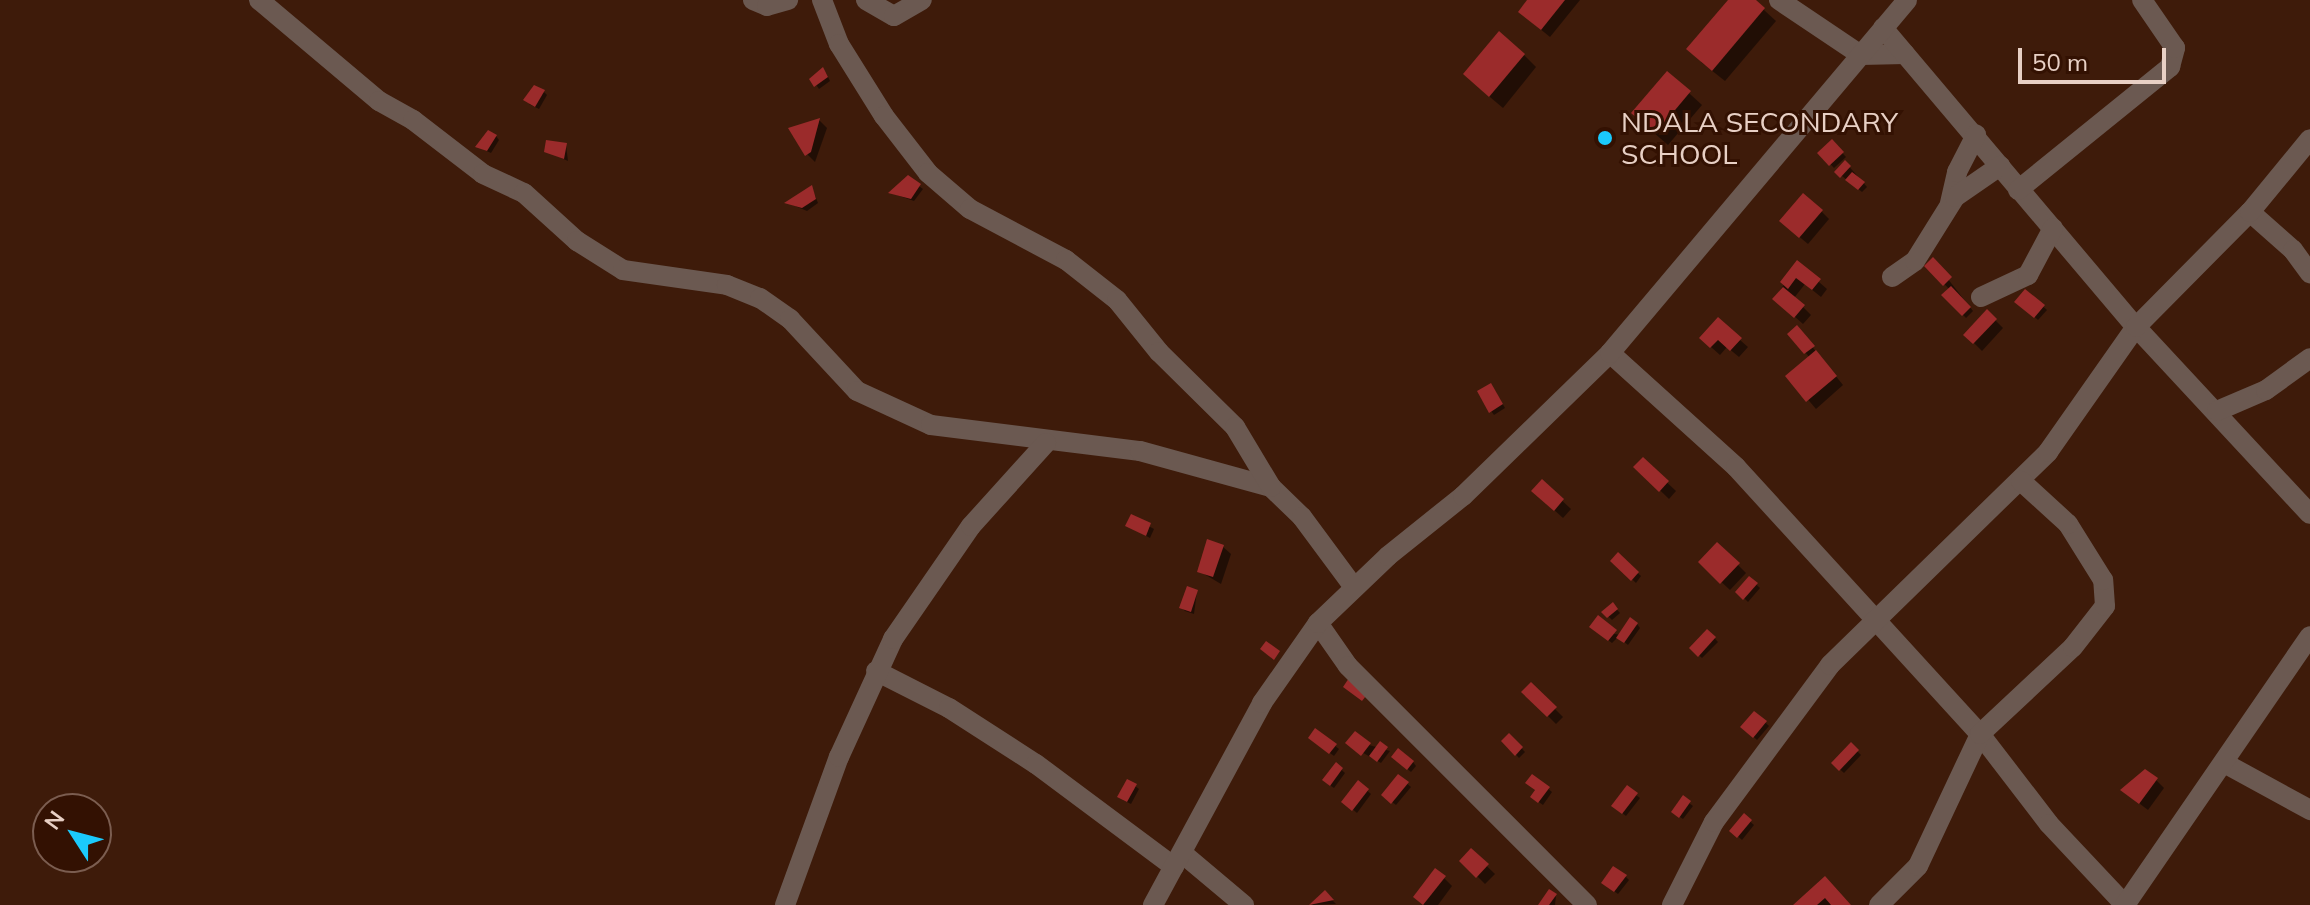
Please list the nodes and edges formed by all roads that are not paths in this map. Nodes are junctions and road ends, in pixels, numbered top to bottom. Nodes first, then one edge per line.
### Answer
1 (753, 0) edge
2 (788, 0) edge
3 (822, 0) edge
4 (866, 0) edge
5 (922, 0) edge
6 (1779, 0) edge
7 (1907, 0) edge
8 (2142, 0) edge
9 (272, 2) edge
10 (1883, 28) junction
11 (1905, 54) junction
12 (1861, 55) junction
13 (1976, 135) junction
14 (2310, 139) edge
15 (2000, 166) junction
16 (2018, 190) junction
17 (1950, 203) junction
18 (2250, 212) junction
19 (2053, 228) junction
20 (2310, 273) edge
21 (1892, 277) dead end
22 (1981, 297) dead end
23 (2136, 327) junction
24 (1610, 353) junction
25 (2310, 358) edge
26 (2217, 411) junction
27 (1046, 443) junction
28 (2021, 481) junction
29 (1271, 487) junction
30 (2310, 514) edge
31 (1353, 586) junction
32 (1875, 622) junction
33 (1318, 623) junction
34 (2310, 636) edge
35 (876, 671) junction
36 (1980, 734) junction
37 (2226, 764) junction
38 (2310, 810) edge
39 (1178, 860) junction
40 (785, 905) edge
41 (1153, 905) edge
42 (1244, 905) edge
43 (1587, 905) edge
44 (1672, 905) edge
45 (1879, 905) edge
46 (2125, 905) edge

1 - 2 street
3 - 29 street
4 - 5 street
6 - 12 street
7 - 10 street
8 - 16 street
9 - 27 street
10 - 11 street
10 - 12 street
11 - 12 street
11 - 13 street
12 - 24 street
13 - 15 street
13 - 17 street
14 - 18 street
15 - 16 street
15 - 17 street
16 - 19 street
17 - 21 street
18 - 20 street
18 - 23 street
19 - 22 street
19 - 23 street
23 - 26 street
23 - 28 street
24 - 31 street
24 - 32 street
25 - 26 street
26 - 30 street
27 - 29 street
27 - 35 street
28 - 32 street
28 - 36 street
29 - 31 street
31 - 33 street
32 - 36 street
32 - 44 street
33 - 39 street
33 - 43 street
34 - 37 street
35 - 39 street
35 - 40 street
36 - 45 street
36 - 46 street
37 - 38 street
37 - 46 street
39 - 41 street
39 - 42 street

